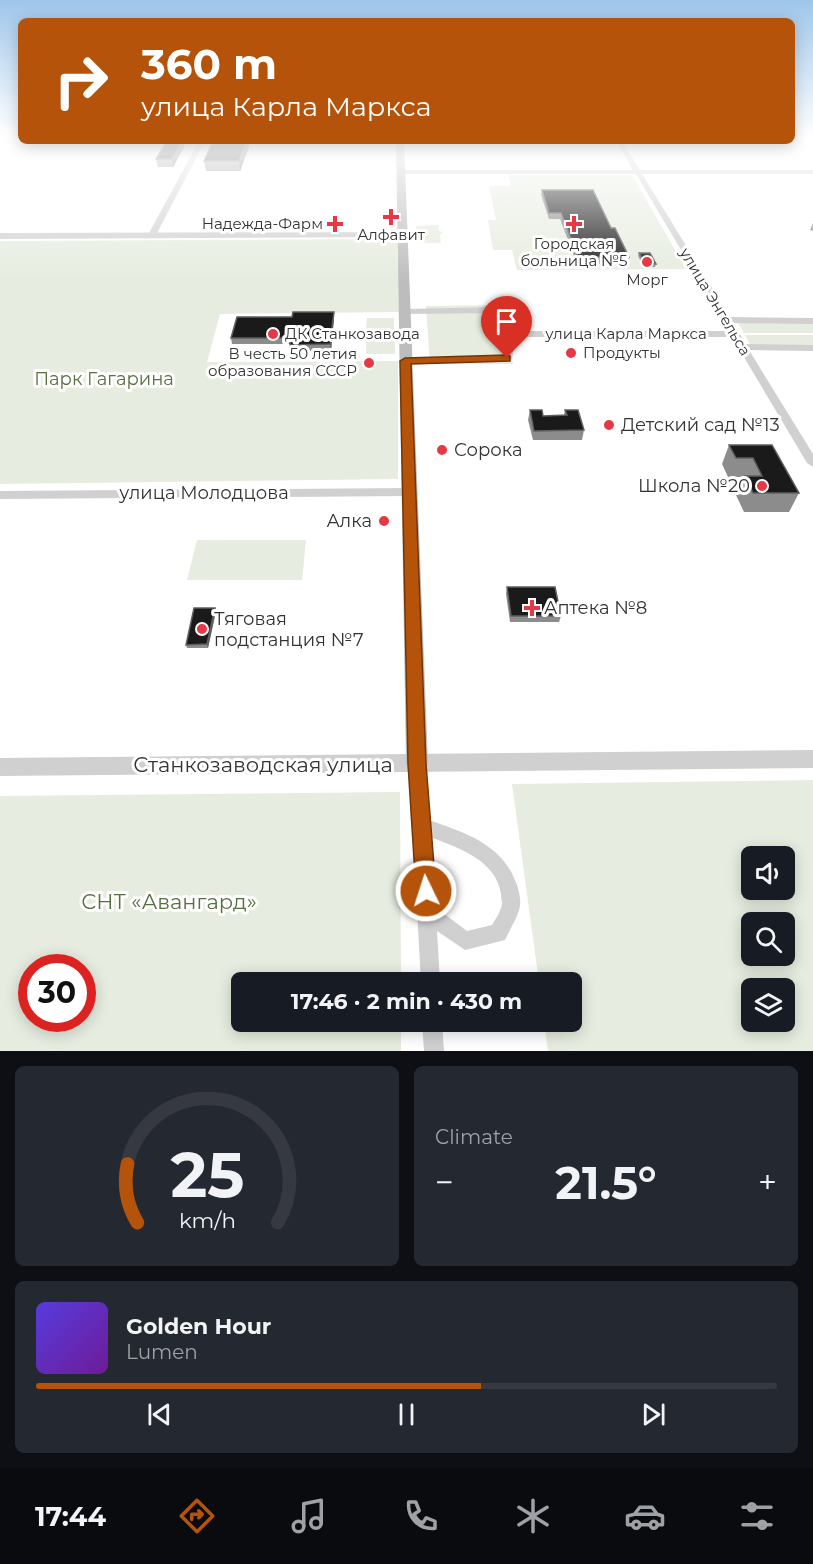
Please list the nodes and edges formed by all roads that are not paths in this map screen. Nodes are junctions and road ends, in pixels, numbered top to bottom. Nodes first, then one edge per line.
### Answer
1 (179, 184) edge
2 (402, 184) edge
3 (645, 184) edge
4 (404, 234) junction
5 (152, 235) junction
6 (0, 236) edge
7 (405, 312) junction
8 (725, 321) junction
9 (813, 321) edge
10 (519, 334) junction
11 (734, 334) junction
12 (742, 347) junction
13 (813, 348) edge
14 (405, 361) junction
15 (813, 463) edge
16 (409, 492) junction
17 (0, 495) edge
18 (813, 759) edge
19 (417, 764) junction
20 (0, 767) edge
21 (422, 826) junction
22 (428, 913) junction
23 (431, 972) edge
24 (433, 1032) edge
25 (434, 1051) edge

1 - 5 street
2 - 4 main road
3 - 8 street, улица Энгельса
4 - 5 street
4 - 7 main road
5 - 6 street
7 - 10 street, улица Карла Маркса
7 - 14 main road
8 - 9 street, улица Карла Маркса
8 - 11 street, улица Энгельса
10 - 11 street, улица Карла Маркса
10 - 14 street, улица Карла Маркса
11 - 12 street, улица Энгельса
12 - 13 street
12 - 15 street, улица Энгельса
14 - 16 main road
16 - 17 street, улица Молодцова
16 - 19 main road
18 - 19 street, Станкозаводская улица
19 - 20 street, Станкозаводская улица
19 - 21 street
21 - 22 street
21 - 22 street
22 - 23 street
24 - 25 street

